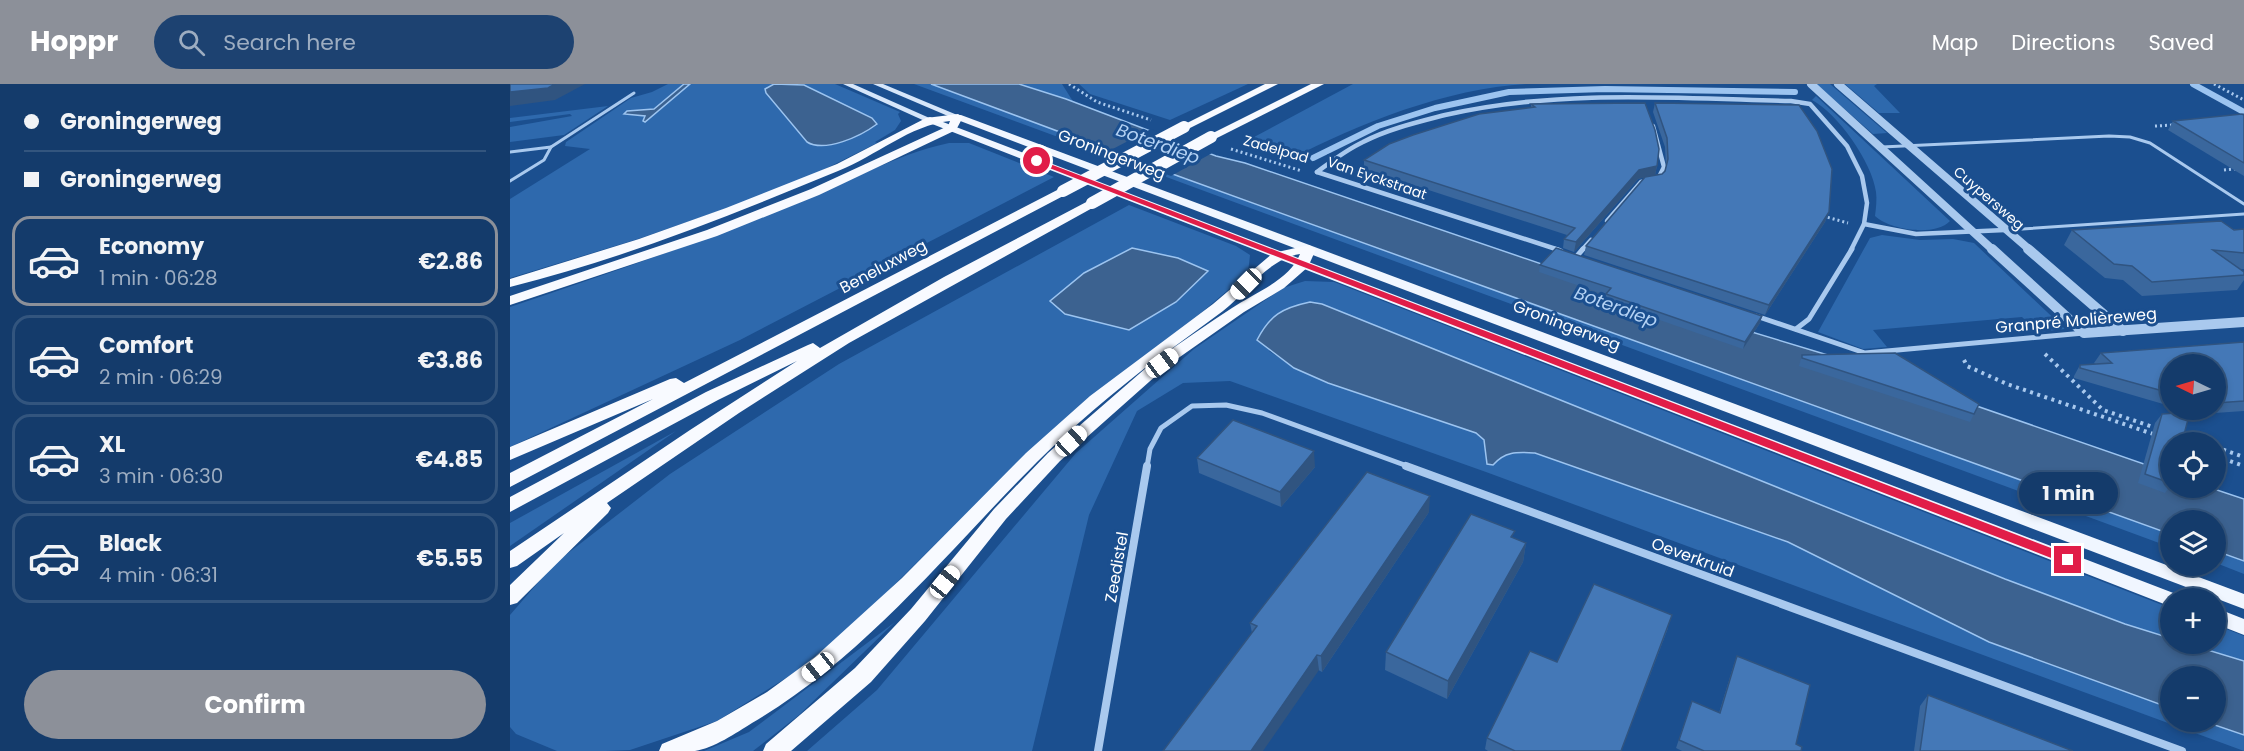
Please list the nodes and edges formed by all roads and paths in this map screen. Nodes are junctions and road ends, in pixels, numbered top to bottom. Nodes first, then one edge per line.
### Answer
1 (848, 84) edge
2 (877, 84) edge
3 (1069, 84) edge
4 (1273, 84) edge
5 (1320, 84) edge
6 (1811, 84) edge
7 (1838, 84) edge
8 (2214, 84) edge
9 (634, 93) dead end
10 (1642, 98) junction
11 (2244, 100) edge
12 (1646, 108) edge
13 (1650, 119) edge
14 (930, 120) junction
15 (955, 123) junction
16 (1159, 123) dead end
17 (2174, 125) edge
18 (2130, 137) junction
19 (1908, 145) junction
20 (551, 147) junction
21 (1878, 147) junction
22 (1229, 148) dead end
23 (510, 152) edge
24 (2244, 168) edge
25 (2220, 170) dead end
26 (1317, 172) junction
27 (510, 179) edge
28 (2244, 204) edge
29 (2244, 214) edge
30 (1819, 215) edge
31 (1605, 223) edge
32 (1863, 225) junction
33 (2005, 230) junction
34 (1598, 231) edge
35 (1972, 232) junction
36 (1280, 255) junction
37 (1306, 256) junction
38 (1577, 256) junction
39 (1588, 260) edge
40 (510, 283) edge
41 (920, 297) junction
42 (510, 301) edge
43 (1752, 314) edge
44 (2244, 322) edge
45 (1796, 329) junction
46 (2123, 331) junction
47 (2085, 333) junction
48 (792, 334) junction
49 (2030, 339) junction
50 (1958, 345) junction
51 (1192, 406) joint
52 (2168, 432) edge
53 (2160, 437) edge
54 (2226, 451) edge
55 (510, 454) edge
56 (2244, 457) edge
57 (2226, 460) edge
58 (656, 461) junction
59 (2244, 466) edge
60 (510, 481) edge
61 (510, 505) edge
62 (510, 561) edge
63 (2160, 595) edge
64 (510, 597) edge
65 (2244, 602) edge
66 (2226, 620) edge
67 (2244, 627) edge
68 (670, 751) edge
69 (774, 751) edge
70 (1098, 751) edge
71 (2182, 751) edge

1 - 14 main road
2 - 15 main road, Groningerweg
3 - 16 path
4 - 48 highway, Beneluxweg, bridge
5 - 41 highway, bridge
6 - 21 street
7 - 19 street, Cuypersweg
8 - 11 path
9 - 20 lane
10 - 12 street
10 - 26 street, Van Eyckstraat
10 - 32 street, Van Eyckstraat
13 - 31 street
14 - 15 highway
14 - 40 highway
15 - 36 main road, Groningerweg
15 - 37 main road, Groningerweg
15 - 42 highway
17 - 18 path
18 - 19 lane
18 - 28 lane
19 - 21 lane
19 - 33 street, Cuypersweg
20 - 23 lane
20 - 27 lane
21 - 35 street
22 - 26 path, Zadelpad
24 - 25 path
26 - 38 street, Van Eyckstraat
29 - 33 lane
30 - 32 path
32 - 35 street
32 - 45 street, Van Eyckstraat
33 - 35 street
33 - 46 street, Cuypersweg
34 - 38 street
35 - 47 street
36 - 37 highway
36 - 68 highway
37 - 63 main road, Groningerweg
37 - 65 main road, Groningerweg
37 - 69 highway
38 - 39 street, Van Eyckstraat
41 - 58 highway
41 - 61 highway
43 - 45 street
44 - 46 street, Granpré Molièreweg
45 - 50 street, Granpré Molièreweg
46 - 47 street, Granpré Molièreweg
47 - 49 street, Granpré Molièreweg
48 - 55 highway
48 - 60 highway, Beneluxweg
49 - 50 street, Granpré Molièreweg
49 - 52 path
50 - 53 path
51 - 70 street, Zeedistel
51 - 71 street, Oeverkruid
54 - 56 path
57 - 59 path
58 - 62 highway
58 - 64 highway
66 - 67 main road

